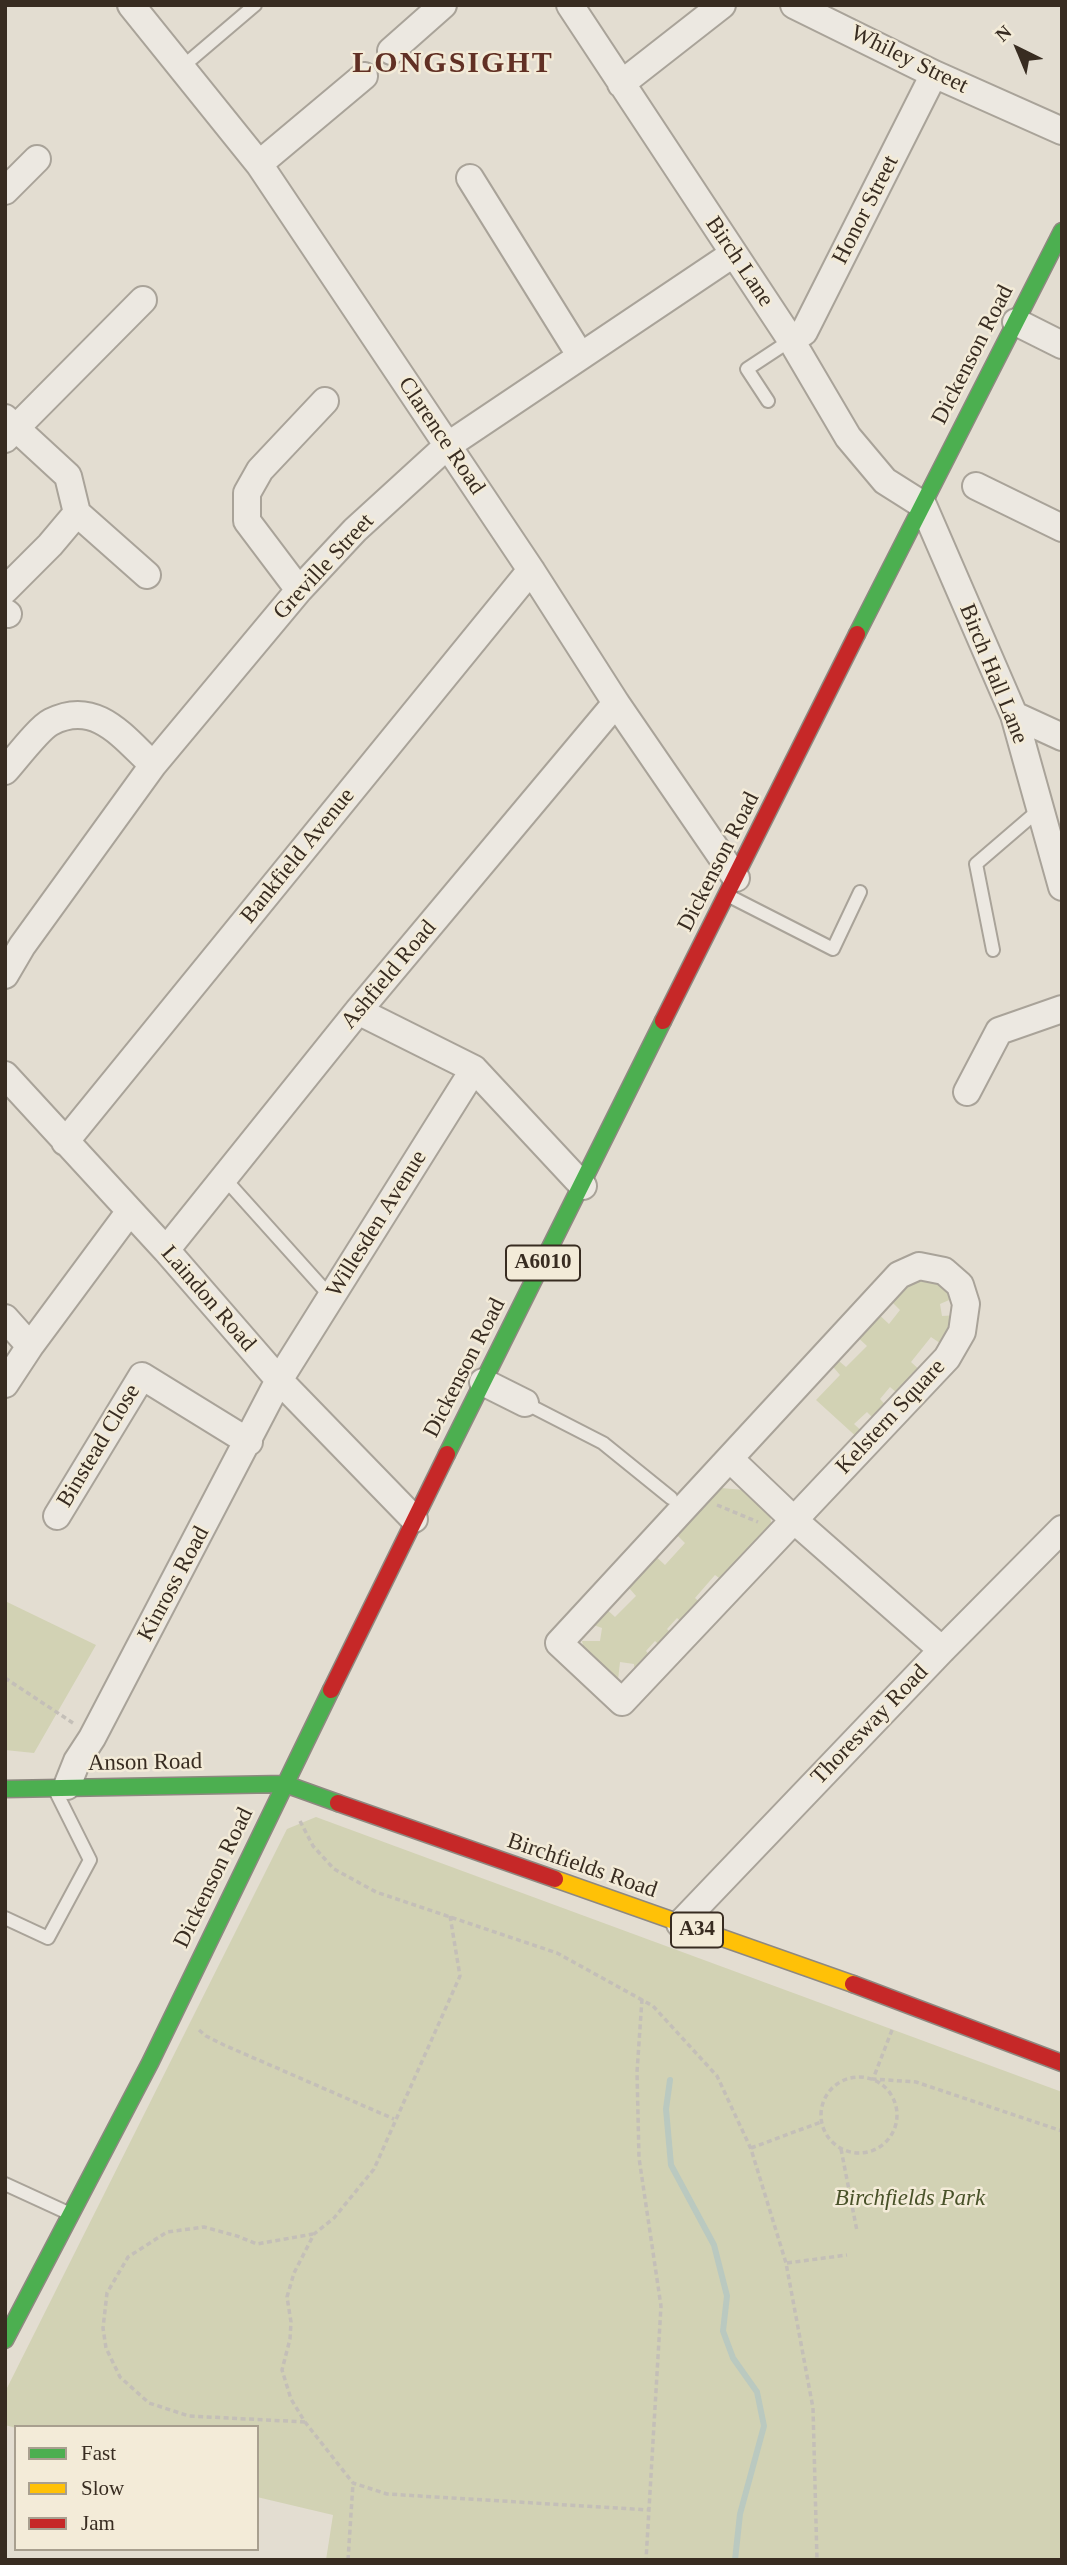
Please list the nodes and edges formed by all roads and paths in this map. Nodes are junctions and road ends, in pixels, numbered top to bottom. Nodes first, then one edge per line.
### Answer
1 (131, 5) edge
2 (255, 5) edge
3 (443, 5) edge
4 (570, 5) edge
5 (722, 5) edge
6 (794, 5) edge
7 (391, 51) dead end
8 (181, 68) junction
9 (934, 74) junction
10 (364, 76) dead end
11 (621, 83) junction
12 (1062, 131) edge
13 (37, 159) dead end
14 (259, 164) junction
15 (470, 178) dead end
16 (5, 191) edge
17 (1062, 231) edge
18 (733, 254) junction
19 (143, 300) dead end
20 (1016, 322) junction
21 (791, 340) junction
22 (1062, 345) edge
23 (580, 355) junction
24 (325, 401) dead end
25 (768, 401) dead end
26 (9, 429) edge
27 (447, 446) junction
28 (976, 486) dead end
29 (923, 505) junction
30 (77, 513) junction
31 (1062, 528) edge
32 (531, 570) junction
33 (147, 575) dead end
34 (299, 590) junction
35 (6, 605) edge
36 (616, 703) junction
37 (1014, 715) junction
38 (1062, 737) edge
39 (153, 765) junction
40 (5, 771) edge
41 (1040, 809) junction
42 (732, 887) junction
43 (1062, 887) edge
44 (860, 892) dead end
45 (992, 950) dead end
46 (5, 975) edge
47 (1062, 1009) edge
48 (358, 1011) junction
49 (474, 1069) junction
50 (5, 1076) edge
51 (967, 1091) dead end
52 (65, 1142) junction
53 (225, 1179) junction
54 (583, 1186) junction
55 (130, 1211) junction
56 (166, 1250) junction
57 (331, 1297) junction
58 (5, 1318) edge
59 (30, 1346) junction
60 (279, 1380) junction
61 (483, 1382) junction
62 (5, 1384) edge
63 (525, 1403) joint
64 (248, 1442) junction
65 (730, 1458) junction
66 (683, 1500) junction
67 (57, 1516) dead end
68 (414, 1519) junction
69 (788, 1526) junction
70 (1062, 1529) edge
71 (942, 1650) junction
72 (5, 1678) edge
73 (78, 1726) dead end
74 (285, 1784) junction
75 (61, 1787) junction
76 (5, 1789) edge
77 (450, 1916) junction
78 (5, 1918) edge
79 (680, 1924) junction
80 (642, 1999) junction
81 (903, 2002) junction
82 (172, 2018) junction
83 (1062, 2063) edge
84 (873, 2079) junction
85 (394, 2119) junction
86 (821, 2122) junction
87 (1062, 2131) edge
88 (841, 2148) junction
89 (751, 2149) junction
90 (5, 2184) edge
91 (69, 2213) junction
92 (857, 2231) dead end
93 (314, 2234) junction
94 (847, 2255) dead end
95 (786, 2263) junction
96 (16, 2293) edge
97 (5, 2340) edge
98 (305, 2422) junction
99 (353, 2483) junction
100 (649, 2510) junction
101 (348, 2560) edge
102 (646, 2560) edge
103 (817, 2560) edge

1 - 8 street, Clarence Road
2 - 8 lane
3 - 7 street
4 - 11 street, Birch Lane
5 - 11 street
6 - 9 street, Whiley Street
8 - 14 street, Clarence Road
9 - 12 street, Whiley Street
9 - 21 street, Honor Street
10 - 14 street
11 - 18 street, Birch Lane
13 - 16 street
14 - 27 street, Clarence Road
15 - 23 street
17 - 20 highway, Dickenson Road / A6010
18 - 21 street, Birch Lane
18 - 23 street, Greville Street
19 - 26 street
20 - 22 street
20 - 29 highway, Dickenson Road / A6010
21 - 25 lane
21 - 29 street, Birch Lane
23 - 27 street, Greville Street
24 - 34 street
26 - 30 street
27 - 32 street, Clarence Road
27 - 34 street, Greville Street
28 - 31 street
29 - 37 street, Birch Hall Lane
29 - 42 highway, Dickenson Road / A6010
30 - 33 street
30 - 35 street
32 - 36 street, Clarence Road
32 - 52 street, Bankfield Avenue
34 - 39 street, Greville Street
36 - 42 street, Clarence Road
36 - 48 street, Ashfield Road
37 - 38 street
37 - 41 street, Birch Hall Lane
39 - 40 street
39 - 46 street, Greville Street
41 - 43 street, Birch Hall Lane
41 - 45 lane
42 - 44 lane
42 - 54 highway, Dickenson Road / A6010
47 - 51 street
48 - 49 street
48 - 53 street, Ashfield Road
49 - 54 street
49 - 57 street, Willesden Avenue
50 - 52 street, Laindon Road
52 - 55 street, Laindon Road
53 - 56 street, Ashfield Road
53 - 57 lane
54 - 61 highway, Dickenson Road / A6010
55 - 56 street, Laindon Road
55 - 59 street
56 - 60 street, Laindon Road
57 - 60 street, Willesden Avenue
58 - 59 street
59 - 62 street
60 - 64 street, Kinross Road
60 - 68 street, Laindon Road
61 - 63 street
61 - 68 highway, Dickenson Road / A6010
63 - 66 lane
64 - 67 street, Binstead Close
64 - 75 street, Kinross Road
65 - 66 street, Kelstern Square
65 - 69 street
65 - 69 street, Kelstern Square
66 - 69 path
66 - 69 street, Kelstern Square
68 - 74 highway, Dickenson Road / A6010
69 - 71 street
70 - 71 street, Thoresway Road
71 - 79 street, Thoresway Road
72 - 73 path
74 - 75 highway, Anson Road / A34
74 - 77 path
74 - 79 highway, Birchfields Road / A34
74 - 82 highway, Dickenson Road / A6010
75 - 76 highway, Anson Road / A34
75 - 78 lane
77 - 80 path
77 - 85 path
79 - 81 highway, Birchfields Road / A34
80 - 89 path
80 - 100 path
81 - 83 highway, Birchfields Road / A34
81 - 84 path
82 - 85 path
82 - 91 highway, Dickenson Road / A6010
84 - 86 path
84 - 87 path
84 - 88 path
85 - 93 path
86 - 88 path
86 - 89 path
88 - 92 path
89 - 95 path
90 - 91 lane
91 - 96 highway, Dickenson Road / A6010
93 - 98 path
93 - 98 path
94 - 95 path
95 - 103 path
96 - 97 highway, Dickenson Road / A6010
98 - 99 path
99 - 100 path
99 - 101 path
100 - 102 path

